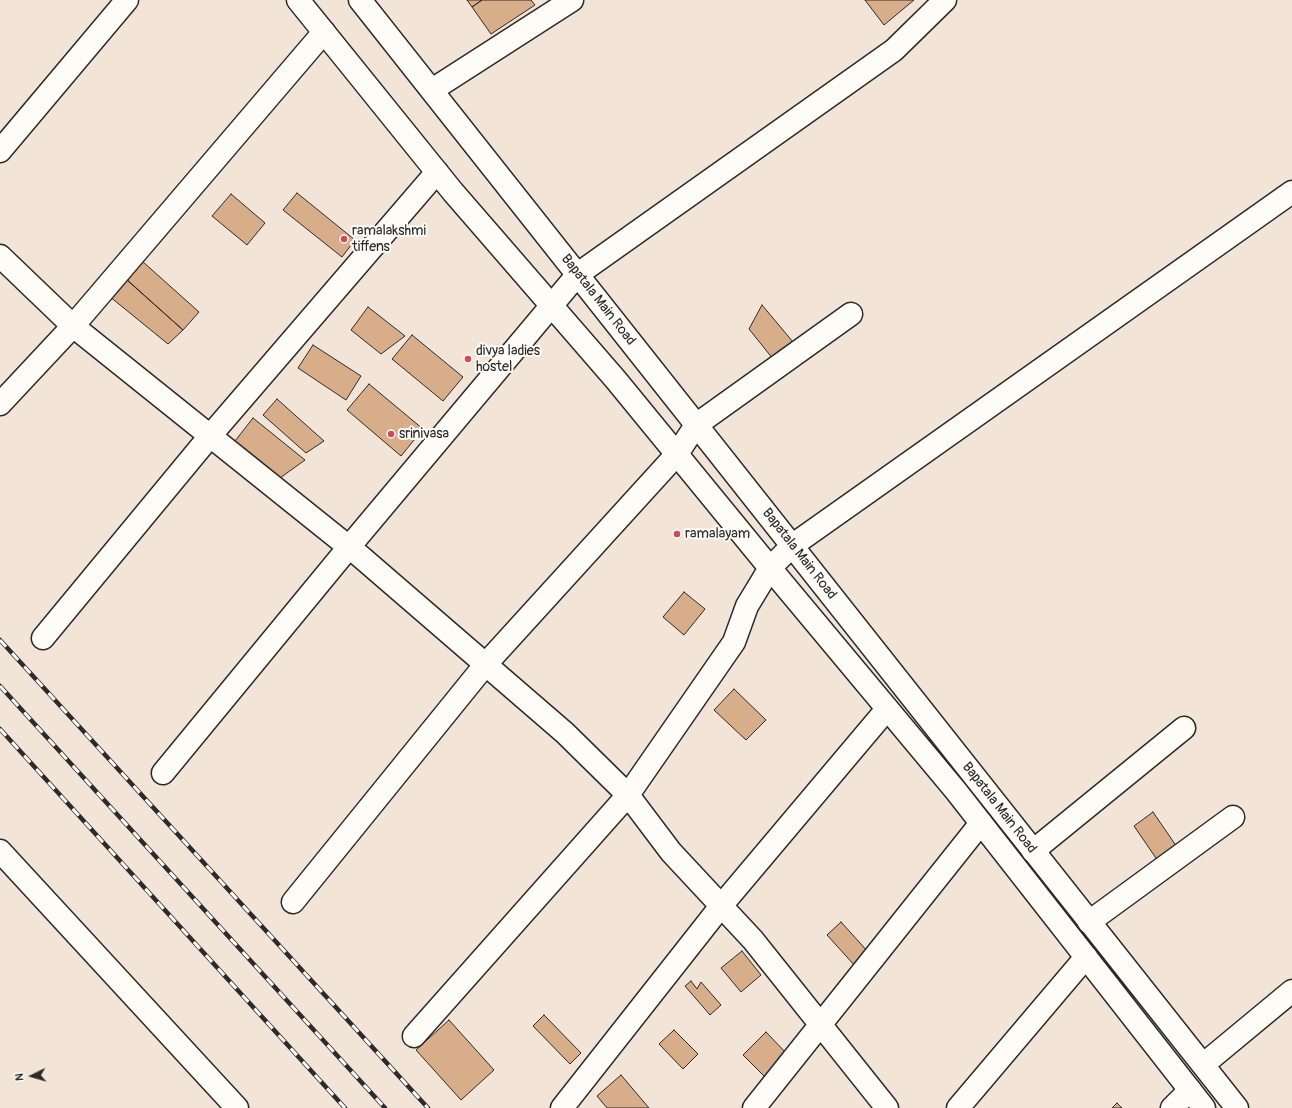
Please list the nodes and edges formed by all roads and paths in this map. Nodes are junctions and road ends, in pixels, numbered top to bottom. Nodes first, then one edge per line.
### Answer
1 (127, 0) edge
2 (298, 0) edge
3 (360, 0) edge
4 (572, 0) edge
5 (945, 0) edge
6 (324, 32) junction
7 (432, 90) junction
8 (0, 151) edge
9 (437, 172) junction
10 (1292, 192) edge
11 (0, 256) edge
12 (578, 274) junction
13 (552, 305) junction
14 (851, 314) dead end
15 (73, 326) junction
16 (0, 404) edge
17 (696, 425) junction
18 (210, 436) junction
19 (677, 454) junction
20 (793, 545) junction
21 (349, 547) junction
22 (770, 568) junction
23 (43, 638) dead end
24 (485, 665) junction
25 (887, 709) junction
26 (1184, 728) dead end
27 (163, 773) dead end
28 (628, 795) junction
29 (1233, 817) dead end
30 (981, 823) junction
31 (0, 851) edge
32 (1033, 851) junction
33 (293, 902) dead end
34 (721, 906) junction
35 (1090, 922) junction
36 (1086, 957) junction
37 (1292, 991) edge
38 (820, 1024) junction
39 (414, 1036) dead end
40 (1204, 1064) junction
41 (1190, 1090) junction
42 (237, 1108) edge
43 (562, 1108) edge
44 (754, 1108) edge
45 (887, 1108) edge
46 (958, 1108) edge
47 (1172, 1108) edge
48 (1204, 1108) edge
49 (1237, 1108) edge

1 - 8 street
2 - 6 street
3 - 7 street, Bapatala Main Road
4 - 7 street
5 - 12 street
6 - 9 street
6 - 15 street
7 - 12 street, Bapatala Main Road
9 - 13 street
9 - 18 street
10 - 20 street
11 - 15 street
12 - 13 street
12 - 17 street, Bapatala Main Road
13 - 19 street
13 - 21 street
14 - 17 street
15 - 16 street
15 - 18 street
17 - 19 street
17 - 20 street, Bapatala Main Road
18 - 21 street
18 - 23 street
19 - 22 street
19 - 24 street
20 - 22 street
20 - 32 street, Bapatala Main Road
21 - 24 street
21 - 27 street
22 - 25 street
22 - 28 street
24 - 28 street
24 - 33 street
25 - 30 street
25 - 34 street
26 - 32 street
28 - 34 street
28 - 39 street
29 - 35 street
30 - 36 street
30 - 38 street
31 - 42 street
32 - 35 street, Bapatala Main Road
34 - 38 street
34 - 43 street
35 - 40 street, Bapatala Main Road
36 - 41 street
36 - 46 street
37 - 40 street
38 - 44 street
38 - 45 street
40 - 49 street, Bapatala Main Road
41 - 47 street
41 - 48 street

